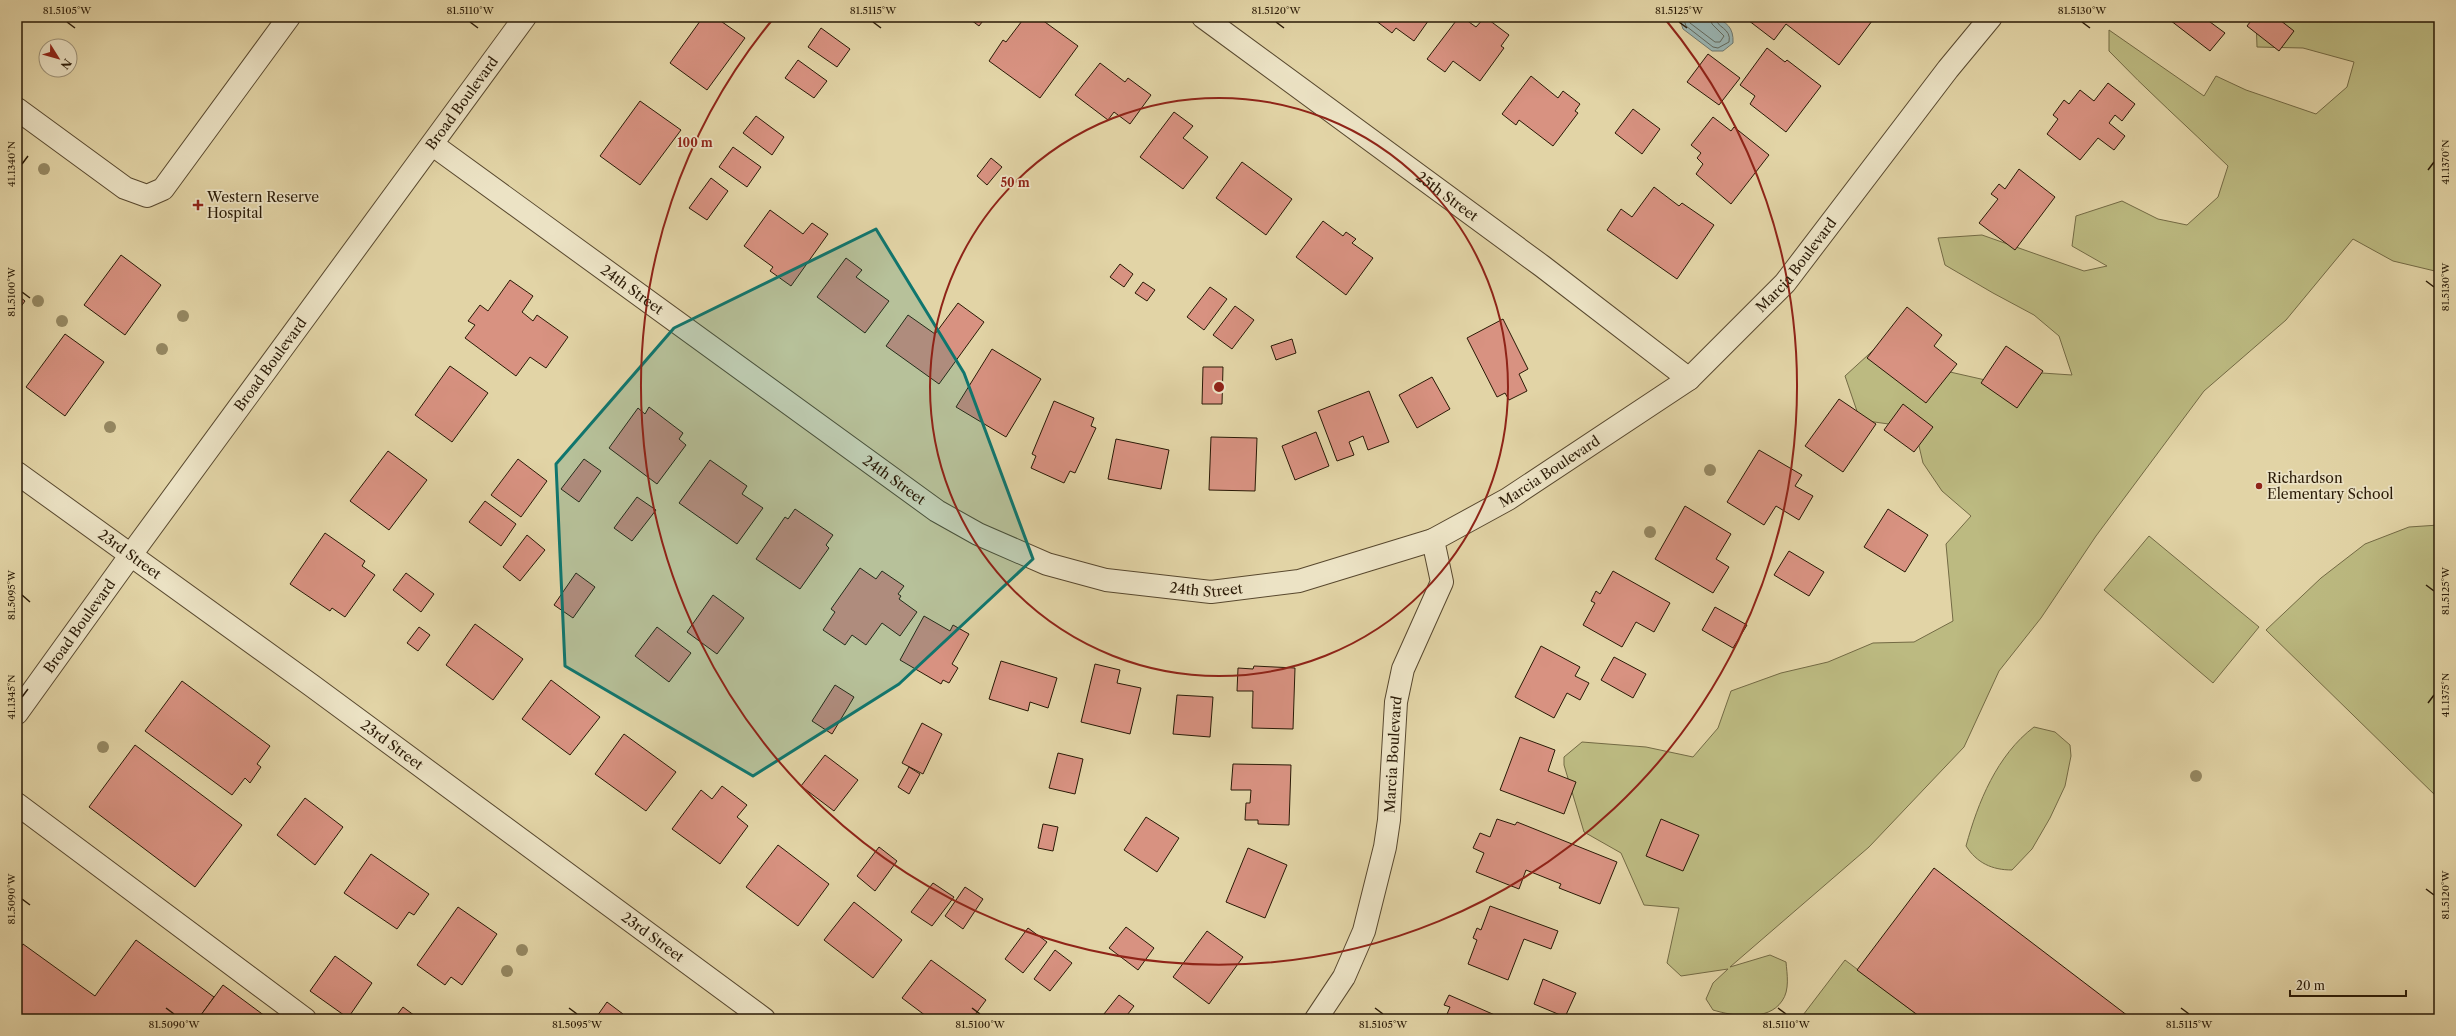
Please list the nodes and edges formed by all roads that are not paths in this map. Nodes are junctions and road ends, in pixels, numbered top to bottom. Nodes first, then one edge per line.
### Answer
1 (289, 17) edge
2 (525, 17) edge
3 (1203, 17) edge
4 (1991, 17) edge
5 (17, 109) edge
6 (433, 145) junction
7 (1689, 379) junction
8 (17, 473) edge
9 (1433, 540) junction
10 (130, 556) junction
11 (17, 713) edge
12 (17, 804) edge
13 (305, 1019) edge
14 (764, 1019) edge
15 (1316, 1019) edge

1 - 5 street
2 - 6 street, Broad Boulevard
3 - 7 street, 25th Street
4 - 7 street, Marcia Boulevard
6 - 9 street, 24th Street
6 - 10 street, Broad Boulevard
7 - 9 street, Marcia Boulevard
8 - 10 street, 23rd Street
9 - 15 street, Marcia Boulevard
10 - 11 street, Broad Boulevard
10 - 14 street, 23rd Street
12 - 13 street

